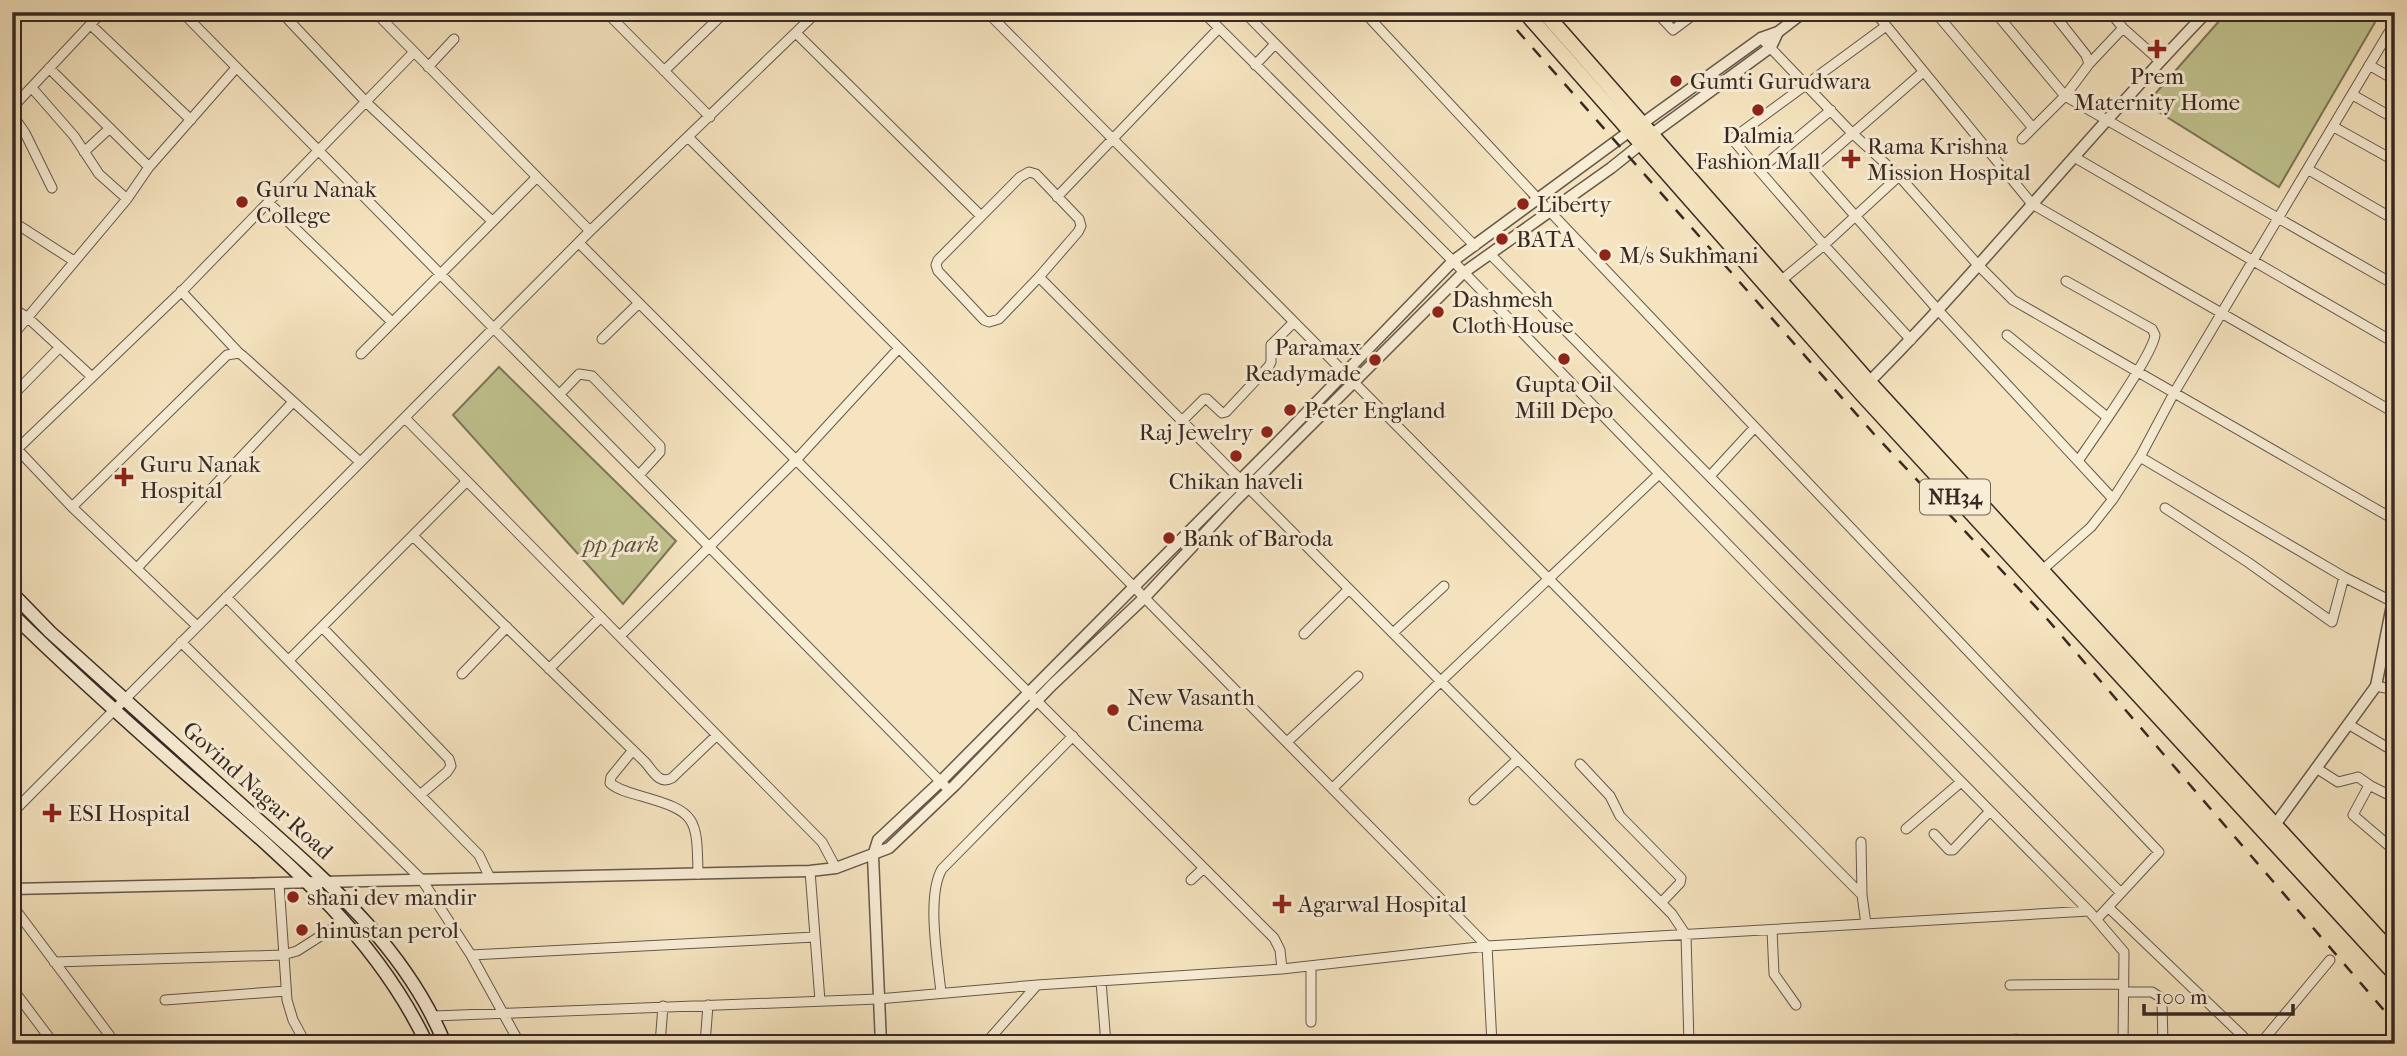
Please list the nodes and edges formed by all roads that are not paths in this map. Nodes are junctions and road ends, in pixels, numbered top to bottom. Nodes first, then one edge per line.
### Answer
1 (102, 12) edge
2 (181, 12) edge
3 (281, 12) edge
4 (606, 12) edge
5 (725, 12) edge
6 (817, 12) edge
7 (987, 12) edge
8 (1203, 12) edge
9 (1244, 12) edge
10 (1364, 12) edge
11 (1525, 12) edge
12 (1544, 12) edge
13 (1656, 12) edge
14 (1698, 12) edge
15 (1804, 12) edge
16 (1875, 12) edge
17 (1935, 12) edge
18 (1995, 12) edge
19 (2052, 12) edge
20 (2110, 12) edge
21 (2207, 12) edge
22 (378, 13) edge
23 (2395, 23) edge
24 (91, 25) junction
25 (1886, 26) junction
26 (1219, 28) junction
27 (2123, 28) junction
28 (1778, 32) junction
29 (796, 33) junction
30 (1761, 37) junction
31 (454, 39) dead end
32 (1275, 44) junction
33 (1771, 47) junction
34 (414, 52) junction
35 (2160, 61) junction
36 (2089, 64) junction
37 (1255, 65) junction
38 (2369, 65) junction
39 (428, 67) junction
40 (49, 68) junction
41 (236, 68) junction
42 (664, 71) junction
43 (1922, 73) junction
44 (2395, 80) edge
45 (1807, 83) junction
46 (32, 88) junction
47 (2353, 94) junction
48 (2065, 96) junction
49 (367, 103) junction
50 (12, 108) edge
51 (1831, 110) junction
52 (12, 114) edge
53 (710, 117) junction
54 (2395, 119) edge
55 (191, 120) junction
56 (2106, 120) junction
57 (2334, 127) junction
58 (110, 128) junction
59 (2033, 128) junction
60 (1642, 133) junction
61 (1852, 133) junction
62 (689, 138) junction
63 (1112, 139) junction
64 (2022, 139) dead end
65 (318, 149) junction
66 (84, 152) junction
67 (2074, 157) junction
68 (2395, 161) edge
69 (149, 167) junction
70 (1759, 170) junction
71 (2309, 170) junction
72 (1899, 176) junction
73 (536, 178) junction
74 (52, 188) dead end
75 (1057, 197) junction
76 (127, 199) junction
77 (1539, 200) junction
78 (270, 203) junction
79 (2032, 204) junction
80 (1550, 211) junction
81 (981, 216) junction
82 (1855, 217) junction
83 (2280, 219) junction
84 (12, 220) edge
85 (2395, 220) edge
86 (492, 221) junction
87 (590, 231) junction
88 (579, 243) junction
89 (1824, 245) junction
90 (1475, 246) junction
91 (1490, 254) junction
92 (74, 261) junction
93 (1453, 261) junction
94 (2254, 262) junction
95 (1978, 265) junction
96 (440, 272) junction
97 (1463, 272) junction
98 (1039, 277) junction
99 (2066, 281) dead end
100 (2395, 285) edge
101 (1775, 286) junction
102 (181, 291) junction
103 (639, 303) junction
104 (12, 307) edge
105 (1938, 310) junction
106 (2222, 313) junction
107 (27, 317) junction
108 (1294, 322) junction
109 (392, 323) junction
110 (494, 328) junction
111 (2007, 335) dead end
112 (12, 336) edge
113 (602, 339) dead end
114 (1911, 340) junction
115 (2395, 343) edge
116 (59, 348) junction
117 (899, 348) junction
118 (239, 353) junction
119 (361, 354) dead end
120 (2136, 371) junction
121 (91, 376) junction
122 (1350, 377) junction
123 (1865, 387) junction
124 (2174, 393) junction
125 (560, 394) junction
126 (12, 396) edge
127 (293, 402) junction
128 (2395, 413) edge
129 (2107, 417) junction
130 (405, 418) junction
131 (1182, 421) junction
132 (1755, 427) junction
133 (15, 451) edge
134 (2140, 457) junction
135 (796, 460) junction
136 (2078, 461) junction
137 (360, 462) junction
138 (640, 474) junction
139 (1659, 474) junction
140 (1710, 476) junction
141 (1239, 480) junction
142 (467, 481) junction
143 (1247, 489) junction
144 (2113, 499) junction
145 (72, 507) junction
146 (2165, 508) dead end
147 (2395, 520) edge
148 (413, 536) junction
149 (710, 545) junction
150 (137, 568) junction
151 (2036, 576) junction
152 (2344, 578) junction
153 (1550, 580) junction
154 (1444, 586) dead end
155 (1133, 587) junction
156 (1349, 589) junction
157 (2395, 590) edge
158 (12, 593) edge
159 (226, 597) junction
160 (1145, 597) junction
161 (2394, 603) edge
162 (12, 614) edge
163 (601, 618) junction
164 (197, 626) junction
165 (322, 627) junction
166 (506, 627) junction
167 (1394, 633) junction
168 (1304, 635) dead end
169 (620, 636) junction
170 (181, 642) junction
171 (289, 660) junction
172 (548, 669) junction
173 (462, 674) dead end
174 (1358, 676) dead end
175 (1441, 681) junction
176 (2376, 686) junction
177 (2395, 690) edge
178 (1028, 692) junction
179 (125, 699) junction
180 (1038, 702) junction
181 (113, 711) junction
182 (2348, 724) junction
183 (717, 735) junction
184 (1073, 736) junction
185 (1287, 742) junction
186 (633, 750) junction
187 (2395, 752) edge
188 (1518, 759) junction
189 (1580, 764) dead end
190 (2316, 768) junction
191 (941, 781) junction
192 (1961, 782) junction
193 (2371, 786) junction
194 (1333, 788) junction
195 (950, 790) junction
196 (420, 795) junction
197 (2395, 798) edge
198 (1474, 800) dead end
199 (1990, 811) junction
200 (12, 813) edge
201 (1906, 829) dead end
202 (2272, 830) junction
203 (1934, 834) dead end
204 (1861, 842) dead end
205 (2395, 851) edge
206 (873, 856) junction
207 (1204, 868) junction
208 (836, 869) junction
209 (810, 871) junction
210 (698, 874) junction
211 (490, 878) junction
212 (422, 880) junction
213 (1191, 880) dead end
214 (328, 881) junction
215 (309, 882) junction
216 (279, 883) junction
217 (12, 889) edge
218 (2121, 893) junction
219 (1863, 895) junction
220 (1661, 903) junction
221 (12, 905) edge
222 (2108, 907) junction
223 (2089, 911) junction
224 (2096, 919) junction
225 (344, 921) junction
226 (1866, 924) junction
227 (1772, 930) junction
228 (1686, 935) junction
229 (815, 937) junction
230 (1487, 946) junction
231 (284, 955) junction
232 (471, 955) junction
233 (2395, 956) edge
234 (2330, 961) dead end
235 (54, 962) junction
236 (1311, 966) junction
237 (1282, 969) junction
238 (2395, 974) edge
239 (1101, 981) junction
240 (1037, 985) junction
241 (2010, 985) dead end
242 (12, 988) edge
243 (2124, 988) junction
244 (286, 992) junction
245 (941, 993) junction
246 (878, 999) junction
247 (165, 1000) dead end
248 (820, 1001) junction
249 (708, 1005) junction
250 (1796, 1005) dead end
251 (663, 1006) junction
252 (503, 1012) junction
253 (434, 1016) junction
254 (1311, 1022) dead end
255 (54, 1044) edge
256 (116, 1044) edge
257 (306, 1044) edge
258 (427, 1044) edge
259 (445, 1044) edge
260 (520, 1044) edge
261 (660, 1044) edge
262 (705, 1044) edge
263 (881, 1044) edge
264 (985, 1044) edge
265 (1106, 1044) edge
266 (1492, 1044) edge
267 (1689, 1044) edge
268 (2002, 1044) edge
269 (2028, 1044) edge
270 (2123, 1044) edge
271 (2163, 1044) edge
272 (2251, 1044) edge
273 (2260, 1044) edge

1 - 24 street
2 - 41 street
3 - 49 street
4 - 42 street
5 - 42 street
6 - 29 street
7 - 63 street
8 - 26 street
9 - 32 street
10 - 77 street
11 - 60 highway, NH34
12 - 60 highway, NH34
13 - 14 street
15 - 28 street
16 - 25 street
17 - 59 street
18 - 48 street
19 - 36 street
20 - 27 street
21 - 35 street
22 - 34 street
23 - 38 street
24 - 40 street
24 - 55 street
25 - 43 street
25 - 45 street
26 - 37 street
26 - 63 street
27 - 35 street
27 - 36 street
28 - 30 street
28 - 33 street
29 - 53 street
29 - 81 street
30 - 33 street
30 - 60 street
31 - 39 street
32 - 37 street
32 - 90 street
33 - 45 street
33 - 60 street
34 - 39 street
34 - 49 street
35 - 56 street
36 - 48 street
37 - 93 street
38 - 44 street
38 - 47 street
39 - 73 street
40 - 46 street
40 - 58 street
41 - 55 street
41 - 65 street
42 - 53 street
43 - 61 street
43 - 79 street
45 - 51 street
45 - 70 street
46 - 50 street
46 - 66 street
47 - 54 street
47 - 57 street
48 - 56 street
48 - 59 street
49 - 65 street
49 - 86 street
51 - 61 street
51 - 70 street
52 - 74 street
53 - 62 street
55 - 69 street
56 - 67 street
56 - 83 street
57 - 68 street
57 - 71 street
58 - 66 street
58 - 69 street
59 - 64 street
60 - 77 street
60 - 80 street
60 - 101 highway, NH34
61 - 72 street
61 - 82 street
62 - 87 street
62 - 117 street
63 - 75 street
63 - 108 street
65 - 78 street
65 - 96 street
66 - 76 street
67 - 79 street
67 - 94 street
69 - 76 street
70 - 89 street
71 - 83 street
71 - 85 street
72 - 82 street
72 - 95 street
73 - 86 street
73 - 87 street
75 - 81 street
75 - 98 street
76 - 92 street
77 - 80 street
77 - 90 street
78 - 102 street
78 - 109 street
79 - 95 street
79 - 106 street
80 - 91 street
80 - 132 street
81 - 98 street
82 - 89 street
82 - 105 street
83 - 94 street
83 - 100 street
84 - 92 street
86 - 96 street
87 - 88 street
88 - 103 street
88 - 110 street
89 - 101 street
89 - 114 street
90 - 93 street
91 - 97 street
91 - 140 street
92 - 107 street
93 - 97 street
93 - 122 street
94 - 106 street
94 - 115 street
95 - 105 street
95 - 120 street
96 - 109 street
96 - 110 street
97 - 122 street
97 - 139 street
98 - 131 street
99 - 120 street
101 - 123 highway, NH34
102 - 118 street
102 - 121 street
103 - 113 street
103 - 135 street
104 - 107 street
105 - 114 street
105 - 136 street
106 - 124 street
106 - 128 street
107 - 112 street
107 - 116 street
108 - 122 street
108 - 131 street
109 - 119 street
110 - 125 street
110 - 130 street
111 - 129 street
114 - 123 street
116 - 121 street
116 - 126 street
117 - 135 street
117 - 155 street
118 - 127 street
118 - 145 street
120 - 124 street
120 - 129 street
121 - 133 street
122 - 141 street
122 - 143 street
122 - 153 street
123 - 151 highway, NH34
124 - 134 street
124 - 147 street
125 - 138 street
125 - 138 street
127 - 137 street
127 - 150 street
129 - 136 street
130 - 137 street
130 - 142 street
131 - 141 street
132 - 140 street
132 - 218 street
133 - 145 street
134 - 144 street
134 - 152 street
135 - 149 street
135 - 178 street
136 - 144 street
137 - 159 street
138 - 149 street
139 - 153 street
139 - 192 street
140 - 218 street
141 - 143 street
141 - 155 street
142 - 148 street
142 - 163 street
143 - 156 street
143 - 160 street
144 - 151 street
145 - 150 street
146 - 152 street
148 - 165 street
148 - 166 street
149 - 169 street
149 - 191 street
150 - 164 street
151 - 202 highway, NH34
152 - 161 street
153 - 175 street
153 - 219 street
154 - 167 street
155 - 160 street
155 - 178 street
156 - 167 street
156 - 168 street
157 - 161 street
158 - 179 main road, Govind Nagar Road
159 - 164 street
159 - 171 street
160 - 180 street
160 - 185 street
161 - 176 street
162 - 181 main road, Govind Nagar Road
163 - 169 street
163 - 172 street
164 - 170 street
165 - 171 street
165 - 196 street
166 - 172 street
166 - 173 street
167 - 175 street
169 - 183 street
170 - 179 street
170 - 212 street
171 - 196 street
172 - 186 street
174 - 185 street
175 - 188 street
175 - 194 street
176 - 177 street
176 - 182 street
178 - 180 street
178 - 191 street
179 - 181 street
179 - 214 main road, Govind Nagar Road
180 - 184 street
180 - 195 street
181 - 200 street
181 - 215 main road, Govind Nagar Road
182 - 187 street
182 - 190 street
183 - 186 street
183 - 208 street
184 - 207 street
184 - 245 street
185 - 194 street
186 - 210 street
188 - 198 street
188 - 220 street
189 - 220 street
190 - 193 street
190 - 202 street
191 - 195 street
191 - 206 street
192 - 199 street
192 - 201 street
193 - 197 street
193 - 205 street
194 - 230 street
195 - 206 street
196 - 211 street
199 - 203 street
199 - 223 street
202 - 233 highway, NH34
202 - 238 highway, NH34
204 - 219 street
206 - 208 street
206 - 246 street
207 - 213 street
207 - 237 street
208 - 209 street
209 - 210 street
209 - 229 street
210 - 211 street
211 - 212 street
212 - 214 street
212 - 232 street
214 - 215 street
214 - 253 main road, Govind Nagar Road
215 - 216 street
215 - 225 main road, Govind Nagar Road
216 - 217 street
216 - 231 street
218 - 222 street
219 - 226 street
220 - 228 street
221 - 235 street
222 - 224 street
222 - 272 street
223 - 224 street
223 - 226 street
224 - 243 street
225 - 231 street
225 - 258 main road, Govind Nagar Road
226 - 227 street
227 - 228 street
227 - 250 street
228 - 230 street
228 - 267 street
229 - 232 street
229 - 248 street
230 - 236 street
230 - 266 street
231 - 235 street
231 - 244 street
232 - 252 street
234 - 273 street
235 - 256 street
236 - 237 street
236 - 254 street
237 - 239 street
239 - 240 street
239 - 265 street
240 - 245 street
240 - 264 street
241 - 243 street
242 - 255 street
243 - 270 street
243 - 271 street
244 - 247 street
244 - 257 street
245 - 246 street
246 - 248 street
246 - 263 street
248 - 249 street
249 - 251 street
249 - 262 street
251 - 252 street
251 - 261 street
252 - 253 street
252 - 260 street
253 - 259 main road, Govind Nagar Road
268 - 269 street

